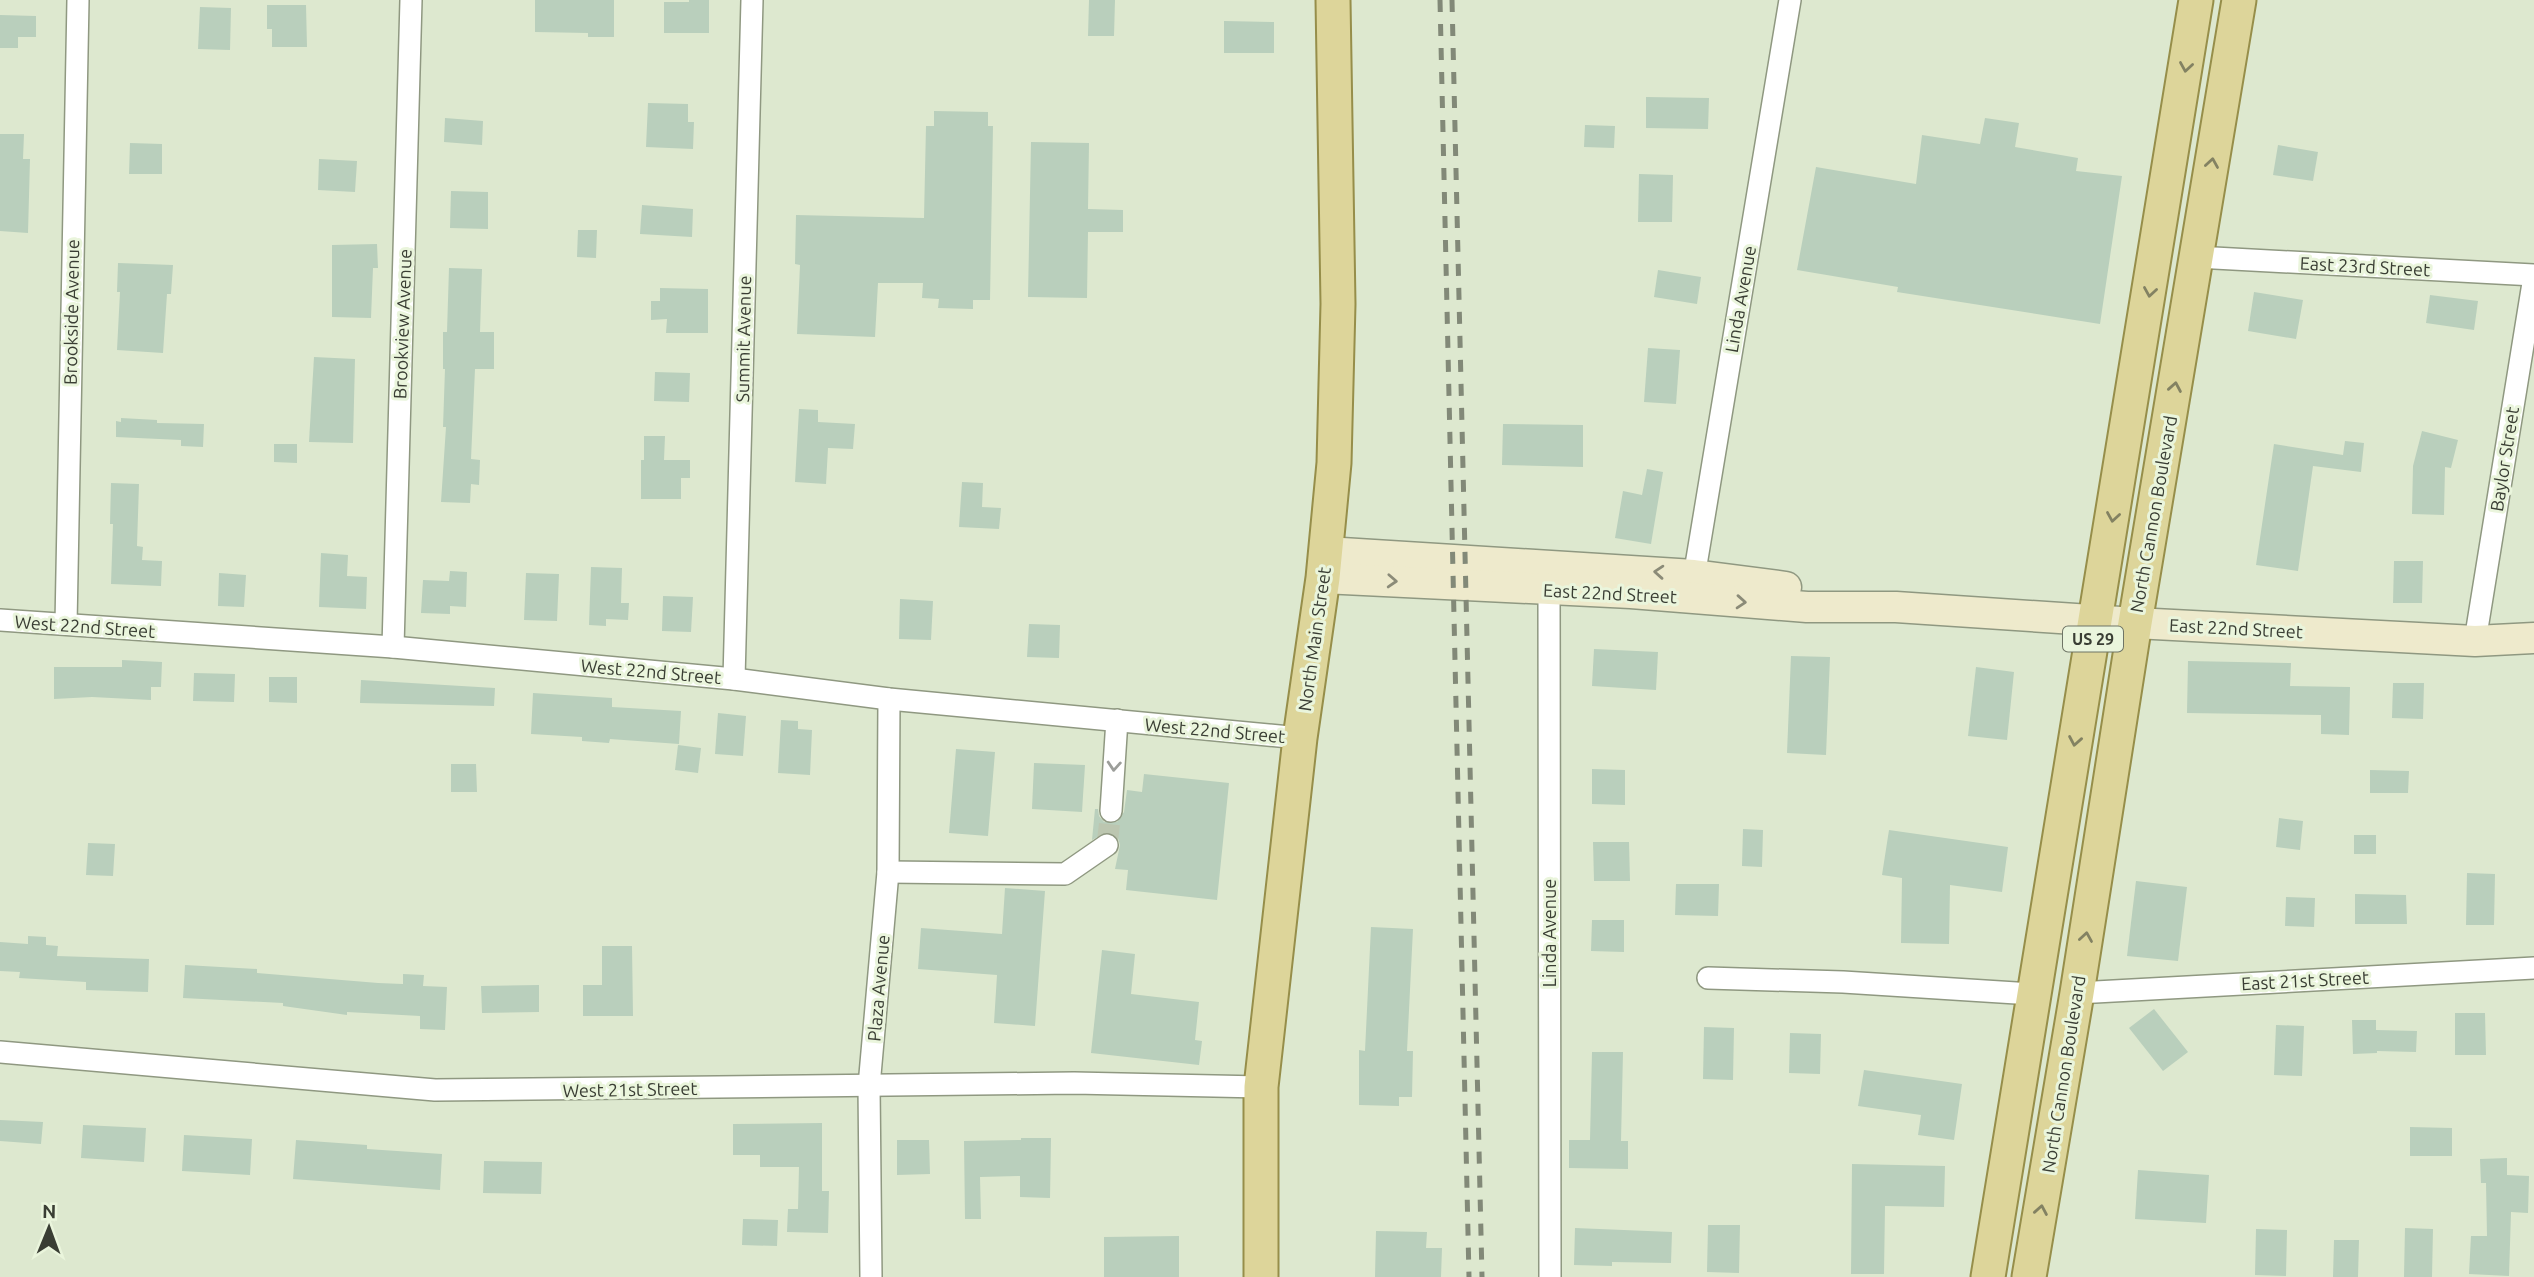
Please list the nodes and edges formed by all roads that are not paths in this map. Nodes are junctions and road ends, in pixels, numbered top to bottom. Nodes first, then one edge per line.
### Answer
1 (78, 0) edge
2 (411, 0) edge
3 (752, 0) edge
4 (1333, 0) edge
5 (1790, 0) edge
6 (2196, 0) edge
7 (2239, 0) edge
8 (2196, 257) junction
9 (2534, 276) edge
10 (1325, 565) junction
11 (1692, 586) junction
12 (1549, 590) junction
13 (0, 620) edge
14 (2096, 621) junction
15 (2135, 623) junction
16 (66, 624) junction
17 (2534, 638) edge
18 (2475, 641) junction
19 (393, 647) junction
20 (734, 679) junction
21 (889, 699) junction
22 (1117, 720) junction
23 (1300, 738) junction
24 (1111, 811) tunnel mouth
25 (1107, 845) dead end
26 (888, 872) junction
27 (2534, 968) edge
28 (1708, 978) dead end
29 (2077, 993) junction
30 (2032, 994) junction
31 (0, 1052) edge
32 (869, 1086) junction
33 (1261, 1087) junction
34 (871, 1277) edge
35 (1261, 1277) edge
36 (1550, 1277) edge
37 (1988, 1277) edge
38 (2029, 1277) edge

1 - 16 street, Brookside Avenue
2 - 19 street, Brookview Avenue
3 - 20 street, Summit Avenue
4 - 10 main road, North Main Street
5 - 11 street, Linda Avenue
6 -> 14 main road, US 29
8 -> 7 main road, North Cannon Boulevard / US 29
8 - 9 street, East 23rd Street
15 -> 8 main road, North Cannon Boulevard / US 29
9 - 18 street, Baylor Street
11 -> 10 main road, East 22nd Street
10 -> 12 main road, East 22nd Street
10 - 23 main road, North Main Street
11 - 12 main road, East 22nd Street
11 - 14 main road, East 22nd Street
12 - 36 street, Linda Avenue
13 - 16 street, West 22nd Street
14 - 15 main road, East 22nd Street
14 -> 30 main road, US 29
15 - 18 main road, East 22nd Street
29 -> 15 main road, North Cannon Boulevard / US 29
16 - 19 street, West 22nd Street
17 - 18 main road, East 22nd Street
19 - 20 street, West 22nd Street
20 - 21 street, West 22nd Street
21 - 22 street, West 22nd Street
21 - 26 street, Plaza Avenue
22 - 23 street, West 22nd Street
22 -> 24 street
23 - 33 main road, North Main Street
25 - 26 street
26 - 32 street, Plaza Avenue
27 - 29 street, East 21st Street
28 - 30 street
38 -> 29 main road, North Cannon Boulevard / US 29
30 - 37 main road, US 29
31 - 32 street, West 21st Street
32 - 33 street, West 21st Street
32 - 34 street, Plaza Avenue
33 - 35 main road, North Main Street

